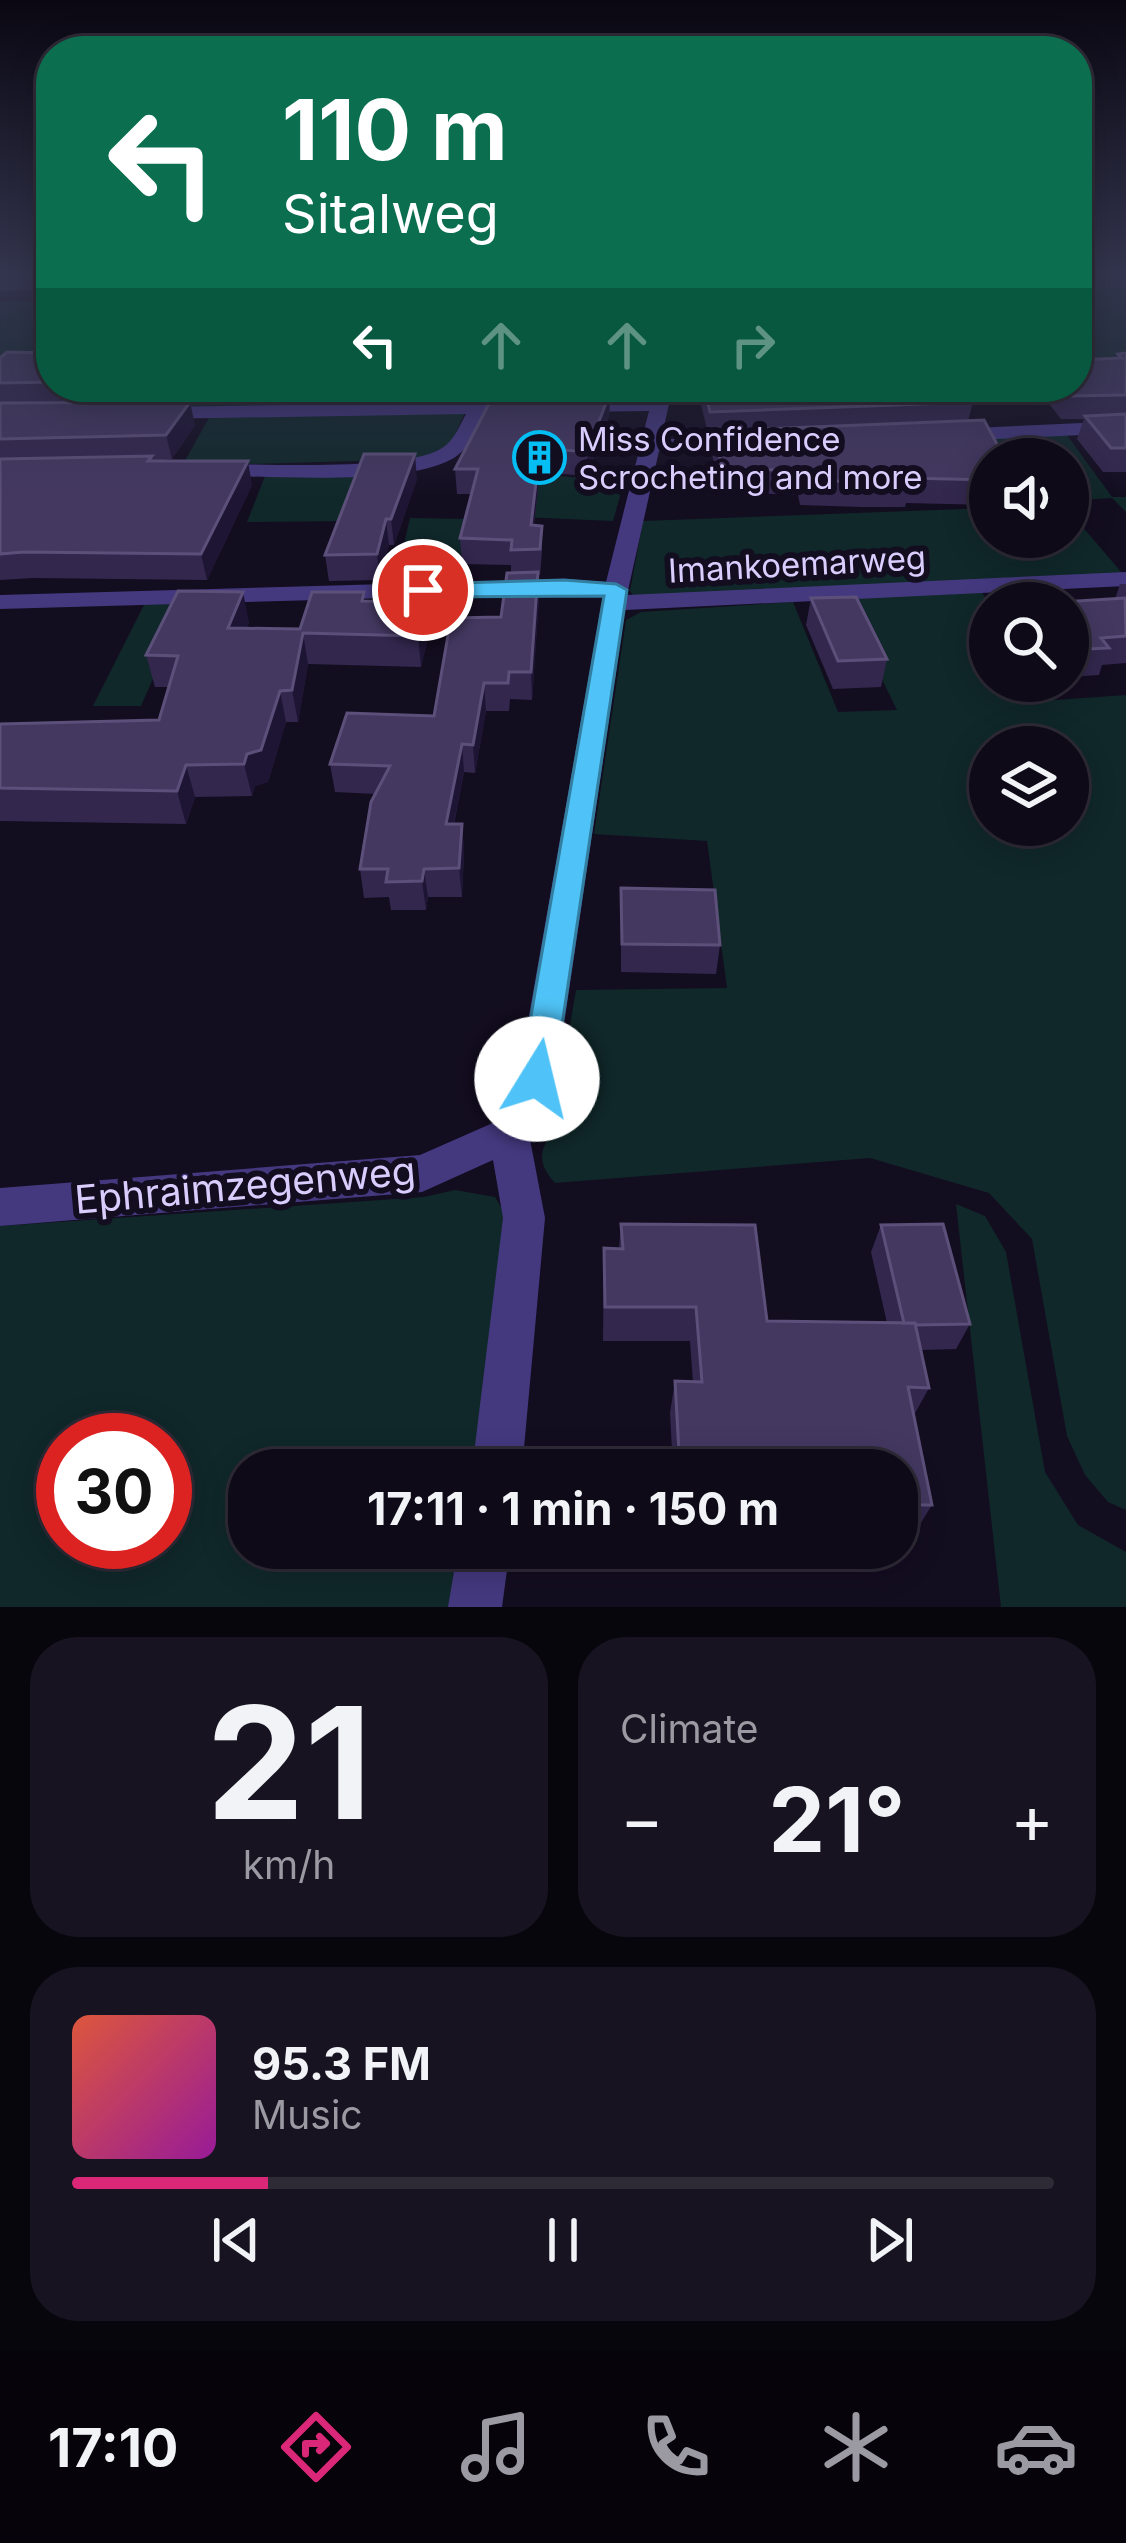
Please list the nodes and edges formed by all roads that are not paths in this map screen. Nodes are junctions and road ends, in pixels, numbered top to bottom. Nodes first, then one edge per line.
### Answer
1 (552, 402) edge
2 (660, 402) edge
3 (479, 406) junction
4 (144, 413) edge
5 (1126, 427) edge
6 (919, 437) edge
7 (781, 444) edge
8 (649, 445) junction
9 (184, 470) edge
10 (1126, 579) edge
11 (615, 597) junction
12 (0, 602) edge
13 (509, 1134) junction
14 (0, 1207) edge
15 (499, 1449) edge
16 (481, 1569) edge
17 (475, 1607) edge

1 - 3 street
2 - 8 street
3 - 4 street
3 - 9 street
5 - 6 street
7 - 8 street
8 - 11 street
10 - 11 street, Imankoemarweg
11 - 12 street, Imankoemarweg
11 - 13 street
13 - 14 street, Ephraimzegenweg
13 - 15 street
16 - 17 street

